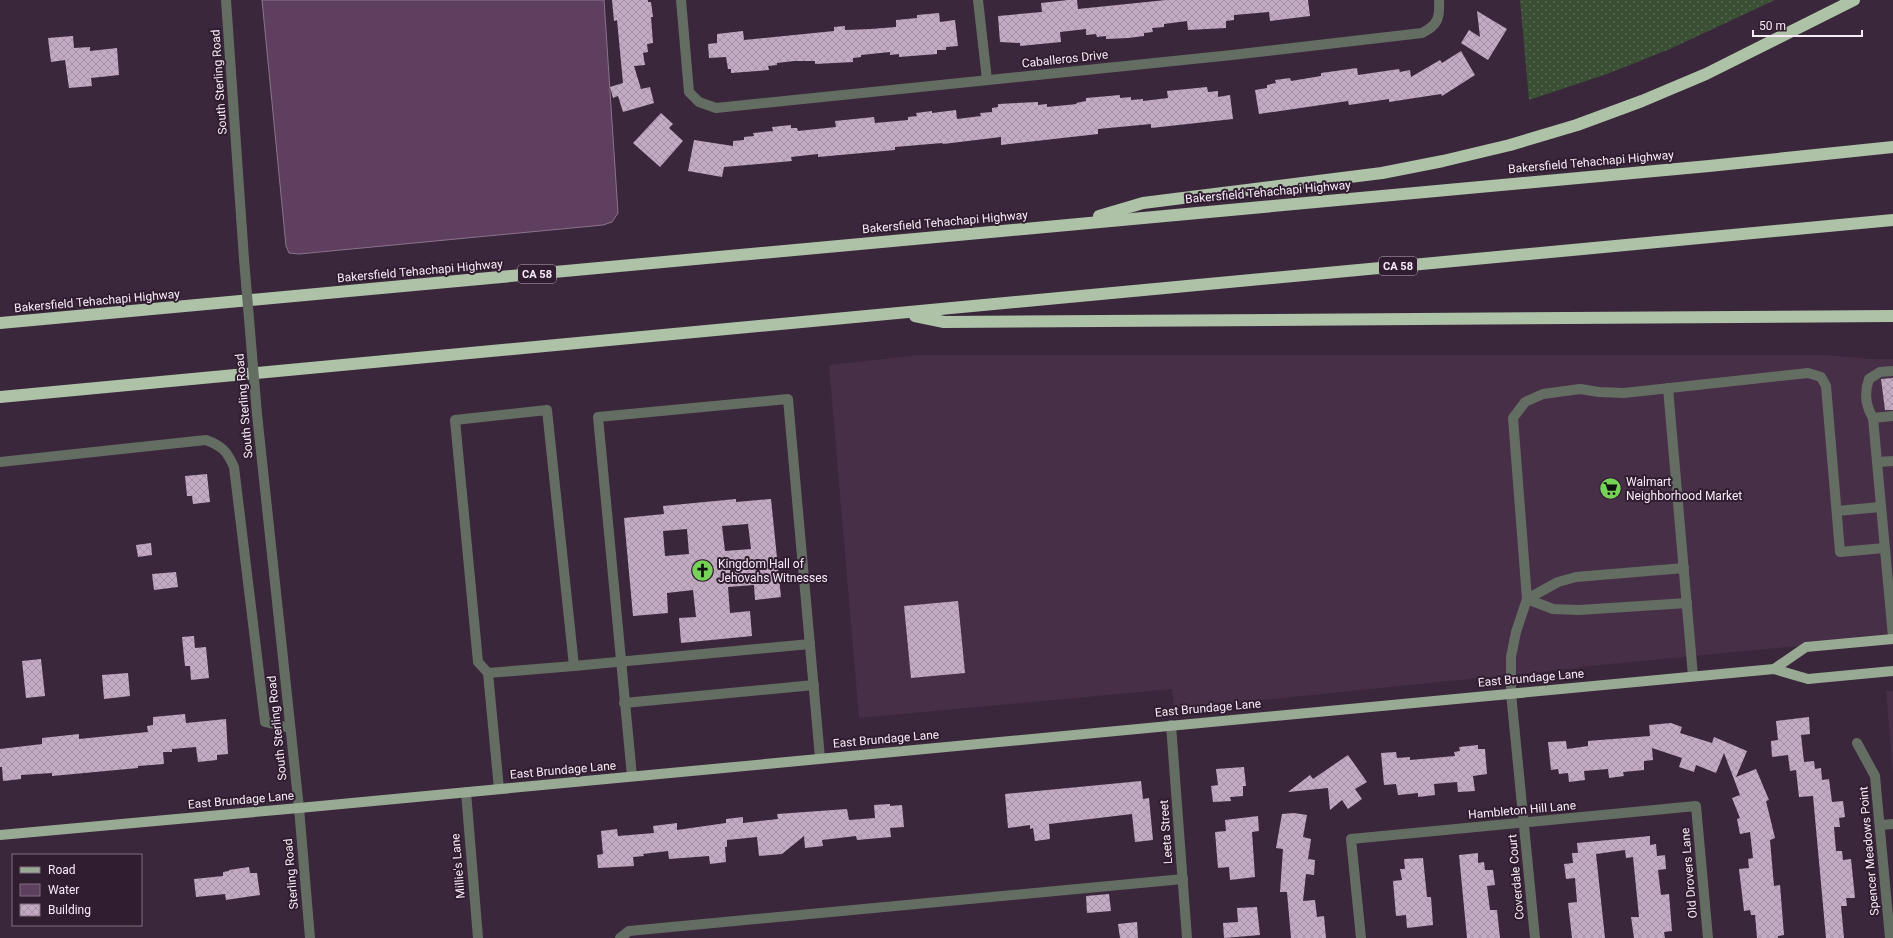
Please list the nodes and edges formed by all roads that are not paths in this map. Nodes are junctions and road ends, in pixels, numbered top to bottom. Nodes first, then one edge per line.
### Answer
1 (226, 0) edge
2 (681, 0) edge
3 (978, 0) edge
4 (1439, 0) edge
5 (1854, 0) edge
6 (988, 80) junction
7 (1893, 147) edge
8 (1893, 220) edge
9 (1075, 224) junction
10 (902, 313) junction
11 (1893, 316) edge
12 (0, 323) edge
13 (1893, 371) edge
14 (1668, 388) junction
15 (0, 397) edge
16 (1893, 416) edge
17 (1873, 418) junction
18 (1893, 461) edge
19 (0, 462) edge
20 (1877, 462) junction
21 (1880, 507) junction
22 (1837, 511) junction
23 (1884, 548) junction
24 (1684, 568) junction
25 (1527, 599) junction
26 (1687, 602) junction
27 (1893, 638) edge
28 (810, 644) junction
29 (620, 661) junction
30 (574, 666) junction
31 (1774, 668) junction
32 (1893, 671) edge
33 (488, 673) junction
34 (1693, 676) junction
35 (814, 684) junction
36 (1511, 693) junction
37 (624, 703) junction
38 (1171, 725) junction
39 (290, 728) junction
40 (1857, 743) dead end
41 (820, 758) junction
42 (632, 776) junction
43 (499, 789) junction
44 (466, 792) junction
45 (1696, 806) joint
46 (299, 808) junction
47 (1524, 822) junction
48 (1893, 824) edge
49 (1880, 825) junction
50 (0, 835) edge
51 (1183, 879) junction
52 (310, 938) edge
53 (478, 938) edge
54 (620, 938) edge
55 (1187, 938) edge
56 (1361, 938) edge
57 (1535, 938) edge
58 (1708, 938) edge
59 (1890, 938) edge

1 - 39 street, South Sterling Road, bridge
2 - 6 street, Caballeros Drive
3 - 6 street
4 - 6 street, Caballeros Drive
5 - 9 highway
7 - 9 highway, Bakersfield Tehachapi Highway / CA 58
8 - 10 highway, CA 58
9 - 12 highway, Bakersfield Tehachapi Highway / CA 58
10 - 11 highway
10 - 15 highway, CA 58
13 - 17 street
14 - 22 street
14 - 24 street
14 - 25 street
16 - 17 street
17 - 20 street
18 - 20 street
19 - 39 street
20 - 21 street
21 - 22 street
21 - 23 street
22 - 23 street
23 - 27 street
24 - 25 street
24 - 26 street
25 - 26 street
25 - 36 street, Coverdale Court
26 - 34 street
27 - 31 main road, East Brundage Lane
28 - 29 street
28 - 29 street
28 - 35 street
29 - 30 street
29 - 37 street
30 - 33 street
30 - 33 street
31 - 32 main road, East Brundage Lane
31 - 34 main road, East Brundage Lane
33 - 43 street
34 - 36 main road, East Brundage Lane
35 - 37 street
35 - 41 street
36 - 38 main road, East Brundage Lane
36 - 47 street, Coverdale Court
37 - 42 street
38 - 41 main road, East Brundage Lane
38 - 51 street, Leeta Street
39 - 46 street, South Sterling Road
40 - 49 street, Spencer Meadows Point
41 - 42 main road, East Brundage Lane
42 - 43 main road, East Brundage Lane
43 - 44 main road, East Brundage Lane
44 - 46 main road, East Brundage Lane
44 - 53 street, Millie's Lane
45 - 47 street, Hambleton Hill Lane
45 - 58 street, Old Drovers Lane
46 - 50 main road, East Brundage Lane
46 - 52 street, Sterling Road
47 - 56 street, Hambleton Hill Lane
47 - 57 street, Coverdale Court
48 - 49 street
49 - 59 street, Spencer Meadows Point
51 - 54 street
51 - 55 street, Leeta Street

